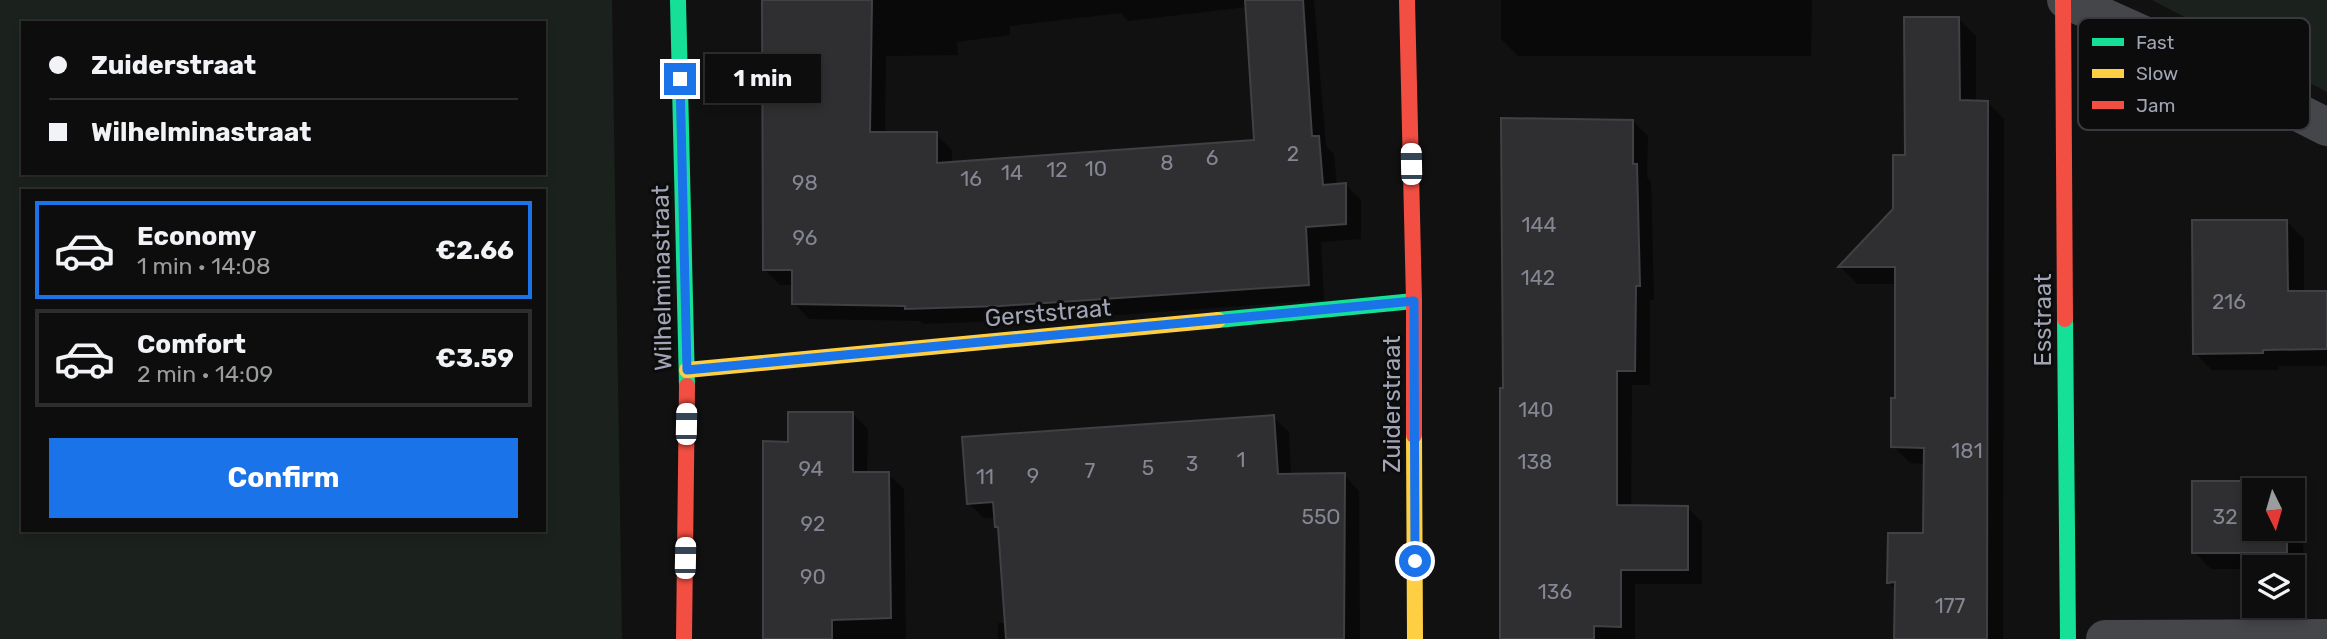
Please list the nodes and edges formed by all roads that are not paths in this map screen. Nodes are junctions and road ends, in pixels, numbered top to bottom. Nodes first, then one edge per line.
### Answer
1 (678, 0) edge
2 (1407, 0) edge
3 (2064, 0) edge
4 (2105, 18) edge
5 (2310, 118) edge
6 (2327, 127) edge
7 (1414, 301) junction
8 (687, 370) junction
9 (2327, 638) edge
10 (684, 639) edge
11 (1415, 639) edge
12 (2067, 639) edge
13 (2105, 639) edge

1 - 8 street, Wilhelminastraat
2 - 7 street, Zuiderstraat
3 - 4 street
3 - 12 street, Esstraat
5 - 6 street
7 - 8 street, Gerststraat
7 - 11 street, Zuiderstraat
8 - 10 street, Wilhelminastraat
9 - 13 street

